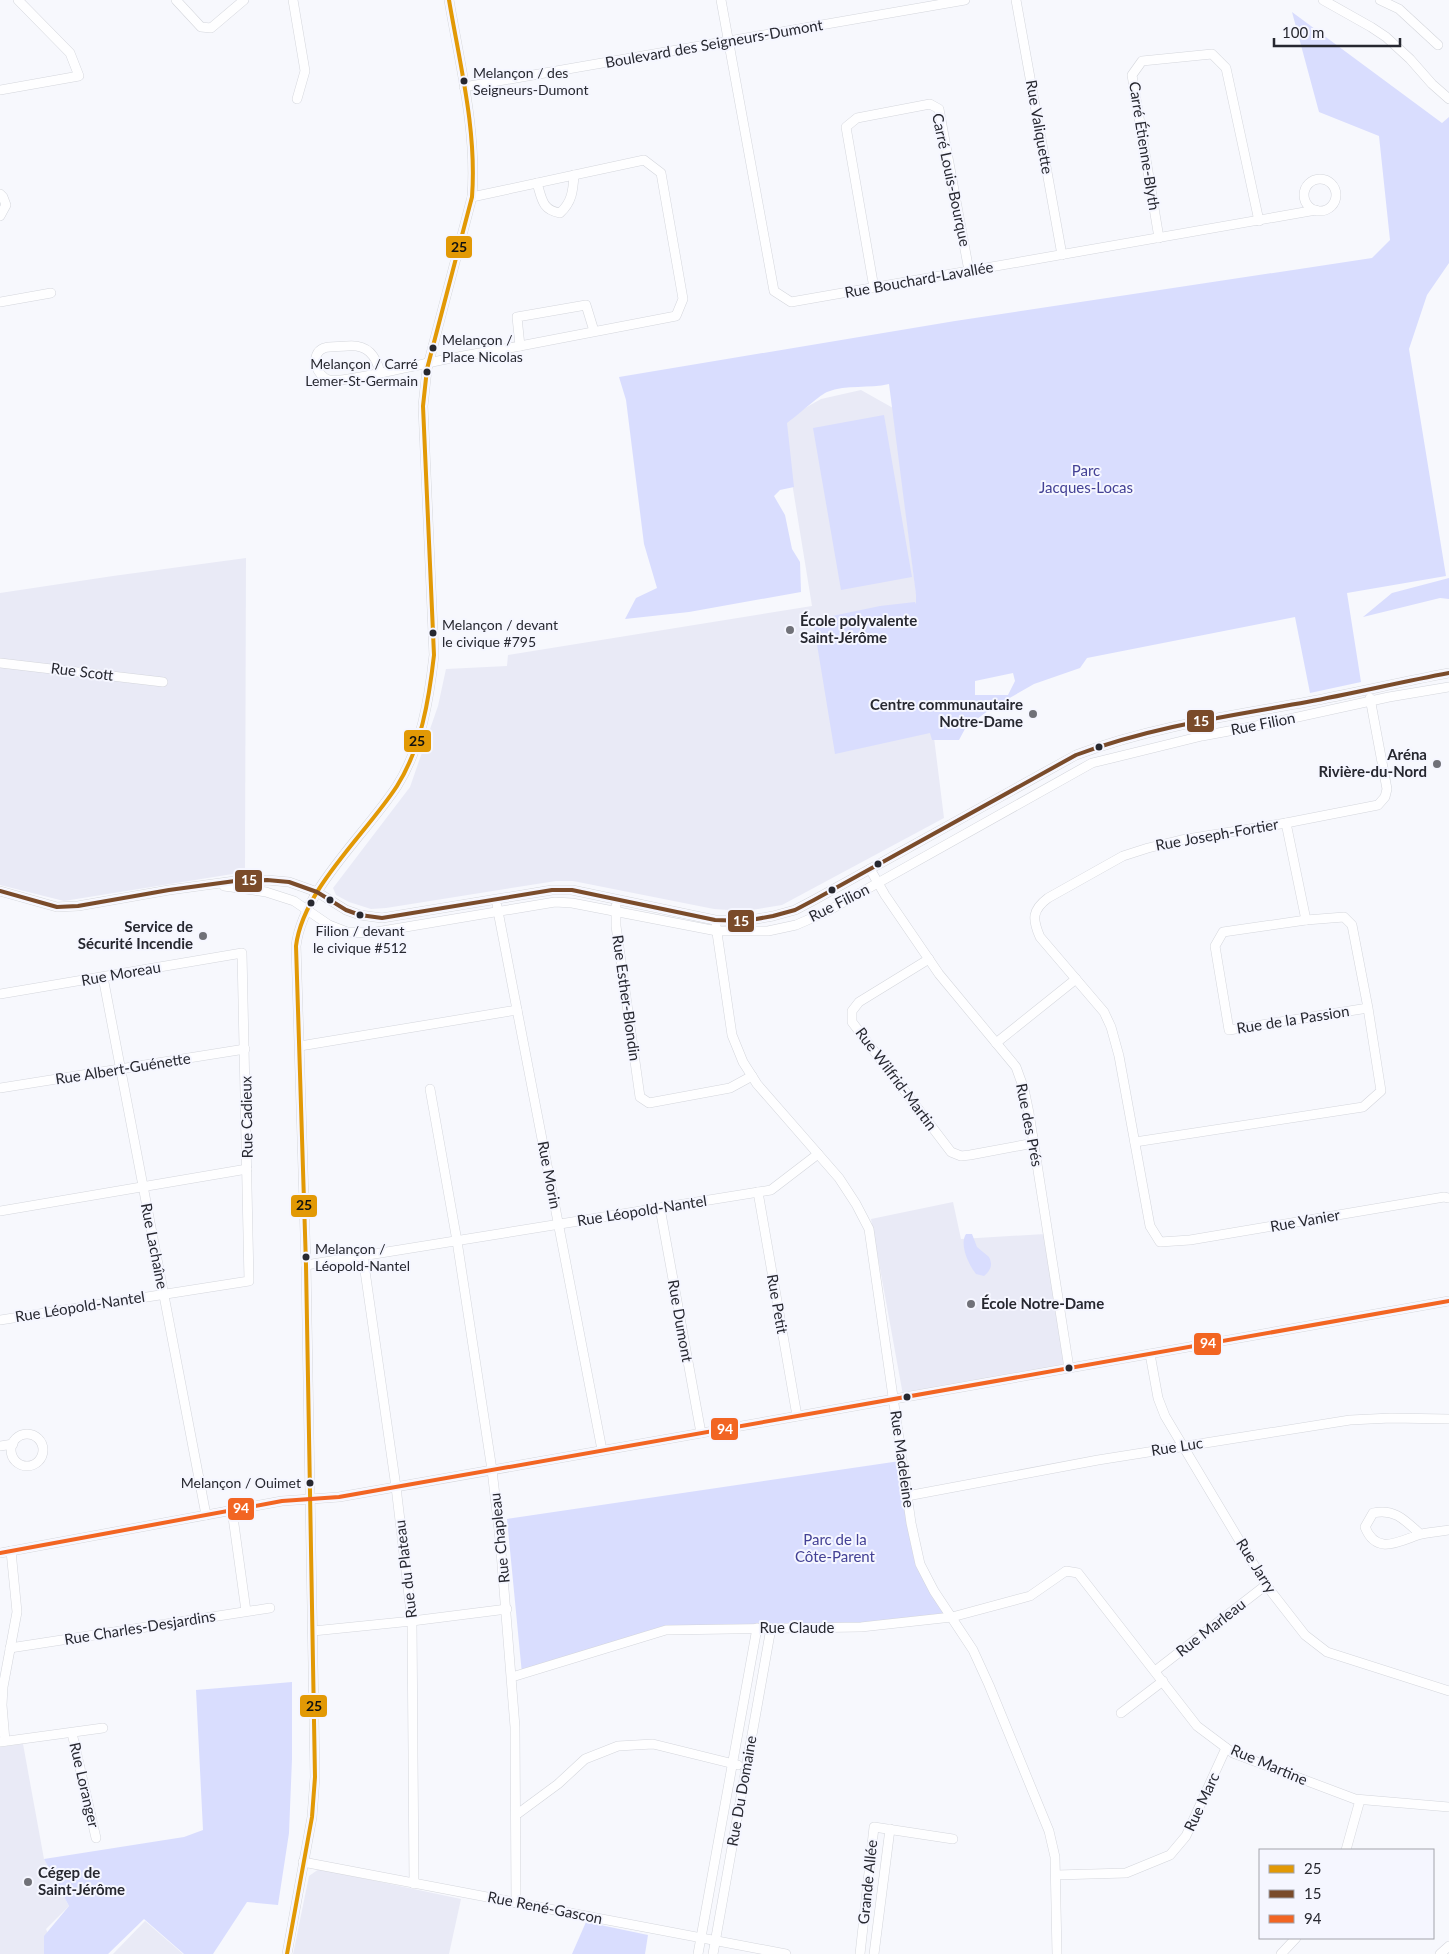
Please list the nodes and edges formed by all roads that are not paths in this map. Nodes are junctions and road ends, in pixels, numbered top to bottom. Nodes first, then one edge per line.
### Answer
1 (18, 0) edge
2 (176, 0) edge
3 (244, 0) edge
4 (293, 0) edge
5 (450, 0) edge
6 (721, 0) edge
7 (965, 0) edge
8 (1016, 0) edge
9 (1323, 0) edge
10 (1380, 0) edge
11 (729, 42) junction
12 (1438, 45) dead end
13 (464, 86) junction
14 (0, 90) edge
15 (297, 99) dead end
16 (1449, 99) edge
17 (574, 175) junction
18 (537, 183) junction
19 (0, 194) edge
20 (472, 197) junction
21 (1316, 210) dead end
22 (0, 216) edge
23 (1259, 221) junction
24 (1159, 238) junction
25 (1062, 255) junction
26 (969, 271) junction
27 (874, 288) junction
28 (51, 293) dead end
29 (0, 302) edge
30 (594, 331) junction
31 (520, 346) junction
32 (429, 362) junction
33 (380, 373) junction
34 (0, 663) edge
35 (1449, 673) edge
36 (163, 682) dead end
37 (1449, 688) edge
38 (1369, 690) junction
39 (1370, 702) junction
40 (1088, 751) junction
41 (1092, 763) junction
42 (1286, 823) junction
43 (870, 868) junction
44 (878, 883) junction
45 (206, 885) junction
46 (0, 891) edge
47 (318, 892) junction
48 (616, 898) junction
49 (496, 900) junction
50 (308, 910) junction
51 (795, 910) junction
52 (498, 912) junction
53 (616, 912) junction
54 (716, 920) junction
55 (1306, 920) junction
56 (798, 924) junction
57 (717, 931) junction
58 (242, 953) joint
59 (929, 959) junction
60 (103, 977) junction
61 (1076, 979) junction
62 (0, 994) edge
63 (1368, 1008) junction
64 (517, 1010) junction
65 (996, 1042) junction
66 (300, 1046) junction
67 (245, 1049) junction
68 (120, 1069) junction
69 (752, 1076) junction
70 (0, 1088) edge
71 (430, 1089) dead end
72 (1135, 1142) junction
73 (1034, 1143) junction
74 (818, 1154) junction
75 (248, 1169) junction
76 (143, 1187) junction
77 (758, 1192) junction
78 (1449, 1198) edge
79 (660, 1208) junction
80 (0, 1211) edge
81 (558, 1224) junction
82 (457, 1241) junction
83 (1160, 1242) joint
84 (363, 1257) junction
85 (306, 1265) junction
86 (250, 1281) joint
87 (164, 1294) junction
88 (1449, 1301) edge
89 (0, 1320) edge
90 (1150, 1354) junction
91 (1069, 1368) junction
92 (894, 1399) junction
93 (797, 1416) junction
94 (1449, 1419) edge
95 (701, 1433) junction
96 (13, 1444) dead end
97 (0, 1446) edge
98 (1184, 1446) junction
99 (602, 1450) junction
100 (492, 1470) junction
101 (396, 1487) junction
102 (907, 1496) junction
103 (310, 1499) junction
104 (232, 1510) junction
105 (206, 1515) junction
106 (1449, 1530) edge
107 (1420, 1534) junction
108 (11, 1550) junction
109 (0, 1553) edge
110 (1078, 1573) joint
111 (1266, 1585) junction
112 (270, 1608) dead end
113 (507, 1609) junction
114 (246, 1611) junction
115 (952, 1617) junction
116 (412, 1621) junction
117 (757, 1628) junction
118 (771, 1628) junction
119 (313, 1631) junction
120 (10, 1648) junction
121 (1155, 1671) junction
122 (512, 1677) junction
123 (1163, 1681) junction
124 (1449, 1691) edge
125 (1121, 1713) dead end
126 (103, 1728) dead end
127 (72, 1732) junction
128 (2, 1742) edge
129 (1226, 1748) junction
130 (732, 1763) junction
131 (746, 1767) junction
132 (1360, 1800) junction
133 (1449, 1807) edge
134 (516, 1815) junction
135 (890, 1829) junction
136 (96, 1838) dead end
137 (953, 1839) dead end
138 (1346, 1849) edge
139 (304, 1862) junction
140 (1056, 1875) junction
141 (414, 1884) junction
142 (516, 1902) junction
143 (701, 1938) junction
144 (1295, 1939) edge
145 (716, 1941) junction
146 (1449, 1946) edge
147 (287, 1954) edge
148 (698, 1954) edge
149 (713, 1954) edge
150 (786, 1954) edge
151 (860, 1954) edge
152 (874, 1954) edge
153 (1058, 1954) edge
154 (1281, 1954) edge
155 (1440, 1954) edge

1 - 14 street
2 - 3 street
4 - 15 street
5 - 13 street
6 - 11 street, Rue Bouchard-Lavallée
7 - 11 street, Boulevard des Seigneurs-Dumont
8 - 25 street, Rue Valiquette
9 - 16 street
10 - 12 street
11 - 13 street, Boulevard des Seigneurs-Dumont
11 - 27 street, Rue Bouchard-Lavallée
13 - 20 street
17 - 18 street
17 - 18 street
17 - 30 street
18 - 20 street
19 - 22 street
20 - 32 street
21 - 23 street, Rue Bouchard-Lavallée
23 - 24 street, Rue Bouchard-Lavallée
23 - 24 street, Carré Étienne-Blyth
24 - 25 street, Rue Bouchard-Lavallée
25 - 26 street, Rue Bouchard-Lavallée
26 - 27 street, Rue Bouchard-Lavallée
26 - 27 street, Carré Louis-Bourque
28 - 29 street
30 - 31 street
30 - 31 street
31 - 32 street
32 - 33 street
32 - 47 street
33 - 33 street
34 - 36 street, Rue Scott
35 - 38 street, Rue Filion
37 - 39 street, Rue Filion
38 - 39 street, Rue Joseph-Fortier
38 - 40 street, Rue Filion
39 - 41 street, Rue Filion
39 - 42 street, Rue Joseph-Fortier
40 - 41 street
40 - 43 street, Rue Filion
41 - 44 street, Rue Filion
42 - 55 street
42 - 61 street, Rue Joseph-Fortier
43 - 44 street, Rue des Prés
43 - 51 street, Rue Filion
44 - 56 street, Rue Filion
44 - 59 street, Rue des Prés
45 - 46 street, Rue Filion
45 - 47 street, Rue Filion
45 - 50 street, Rue Filion
47 - 49 street, Rue Filion
47 - 50 street
48 - 49 street, Rue Filion
48 - 53 street, Rue Esther-Blondin
48 - 54 street, Rue Filion
49 - 52 street, Rue Morin
50 - 52 street, Rue Filion
50 - 66 street
51 - 54 street, Rue Filion
51 - 56 street
52 - 53 street, Rue Filion
52 - 64 street, Rue Morin
53 - 57 street, Rue Filion
53 - 69 street, Rue Esther-Blondin
54 - 57 street, Rue Madeleine
55 - 63 street, Rue de la Passion
55 - 63 street, Rue de la Passion
56 - 57 street, Rue Filion
57 - 69 street, Rue Madeleine
58 - 60 street, Rue Moreau
58 - 67 street, Rue Cadieux
59 - 65 street, Rue des Prés
59 - 73 street, Rue Wilfrid-Martin
60 - 62 street, Rue Moreau
60 - 68 street, Rue Lachaîne
61 - 65 street
61 - 72 street, Rue Joseph-Fortier
63 - 72 street
64 - 66 street
64 - 81 street, Rue Morin
65 - 73 street, Rue des Prés
66 - 85 street
67 - 68 street, Rue Albert-Guénette
67 - 75 street, Rue Cadieux
68 - 70 street, Rue Albert-Guénette
68 - 76 street, Rue Lachaîne
69 - 74 street, Rue Madeleine
71 - 82 street, Rue Chapleau
72 - 83 street, Rue Joseph-Fortier
73 - 91 street, Rue des Prés
74 - 77 street, Rue Léopold-Nantel
74 - 92 street, Rue Madeleine
75 - 76 street
75 - 86 street, Rue Cadieux
76 - 80 street
76 - 87 street, Rue Lachaîne
77 - 79 street, Rue Léopold-Nantel
77 - 93 street, Rue Petit
78 - 83 street, Rue Vanier
79 - 81 street, Rue Léopold-Nantel
79 - 95 street, Rue Dumont
81 - 82 street, Rue Léopold-Nantel
81 - 99 street, Rue Morin
82 - 84 street, Rue Léopold-Nantel
82 - 100 street, Rue Chapleau
84 - 85 street, Rue Léopold-Nantel
84 - 101 street, Rue du Plateau
85 - 103 street
86 - 87 street, Rue Léopold-Nantel
87 - 89 street, Rue Léopold-Nantel
87 - 105 street, Rue Lachaîne
88 - 90 street
90 - 91 street
90 - 98 street, Rue Jarry
91 - 92 street
92 - 93 street
92 - 102 street, Rue Madeleine
93 - 95 street
94 - 98 street, Rue Luc
95 - 99 street
96 - 97 street
98 - 102 street, Rue Luc
98 - 111 street, Rue Jarry
99 - 100 street
100 - 101 street
100 - 113 street, Rue Chapleau
101 - 103 street
101 - 116 street, Rue du Plateau
102 - 115 street, Rue Madeleine
103 - 104 street
103 - 119 street
104 - 105 street
104 - 114 street
105 - 108 street
106 - 107 street
107 - 107 street
108 - 109 street
108 - 120 street
110 - 115 street, Rue Claude
110 - 121 street, Rue Martine
111 - 121 street, Rue Marleau
111 - 124 street, Rue Jarry
112 - 114 street, Rue Charles-Desjardins
113 - 116 street
113 - 122 street, Rue Chapleau
114 - 120 street, Rue Charles-Desjardins
115 - 118 street, Rue Claude
115 - 140 street, Rue Madeleine
116 - 119 street
116 - 141 street, Rue du Plateau
117 - 118 street, Rue Claude
117 - 122 street, Rue Claude
117 - 130 street, Rue Du Domaine
118 - 131 street, Rue Du Domaine
119 - 139 street
120 - 128 street
121 - 123 street, Rue Martine
122 - 134 street, Rue Chapleau
123 - 125 street
123 - 129 street, Rue Martine
126 - 127 street
127 - 128 street
127 - 136 street, Rue Loranger
129 - 132 street, Rue Martine
129 - 140 street, Rue Marc
130 - 131 street
130 - 134 street
130 - 143 street, Rue Du Domaine
131 - 145 street, Rue Du Domaine
132 - 133 street, Rue Martine
132 - 138 street
134 - 142 street, Rue Chapleau
135 - 137 street, Grande Allée
135 - 151 street, Grande Allée
135 - 152 street, Grande Allée
139 - 141 street, Rue René-Gascon
139 - 147 street
140 - 153 street, Rue Madeleine
141 - 142 street, Rue René-Gascon
142 - 143 street, Rue René-Gascon
143 - 145 street, Rue René-Gascon
143 - 148 street, Rue Du Domaine
144 - 154 street
145 - 149 street, Rue Du Domaine
145 - 150 street, Rue René-Gascon
146 - 155 street

